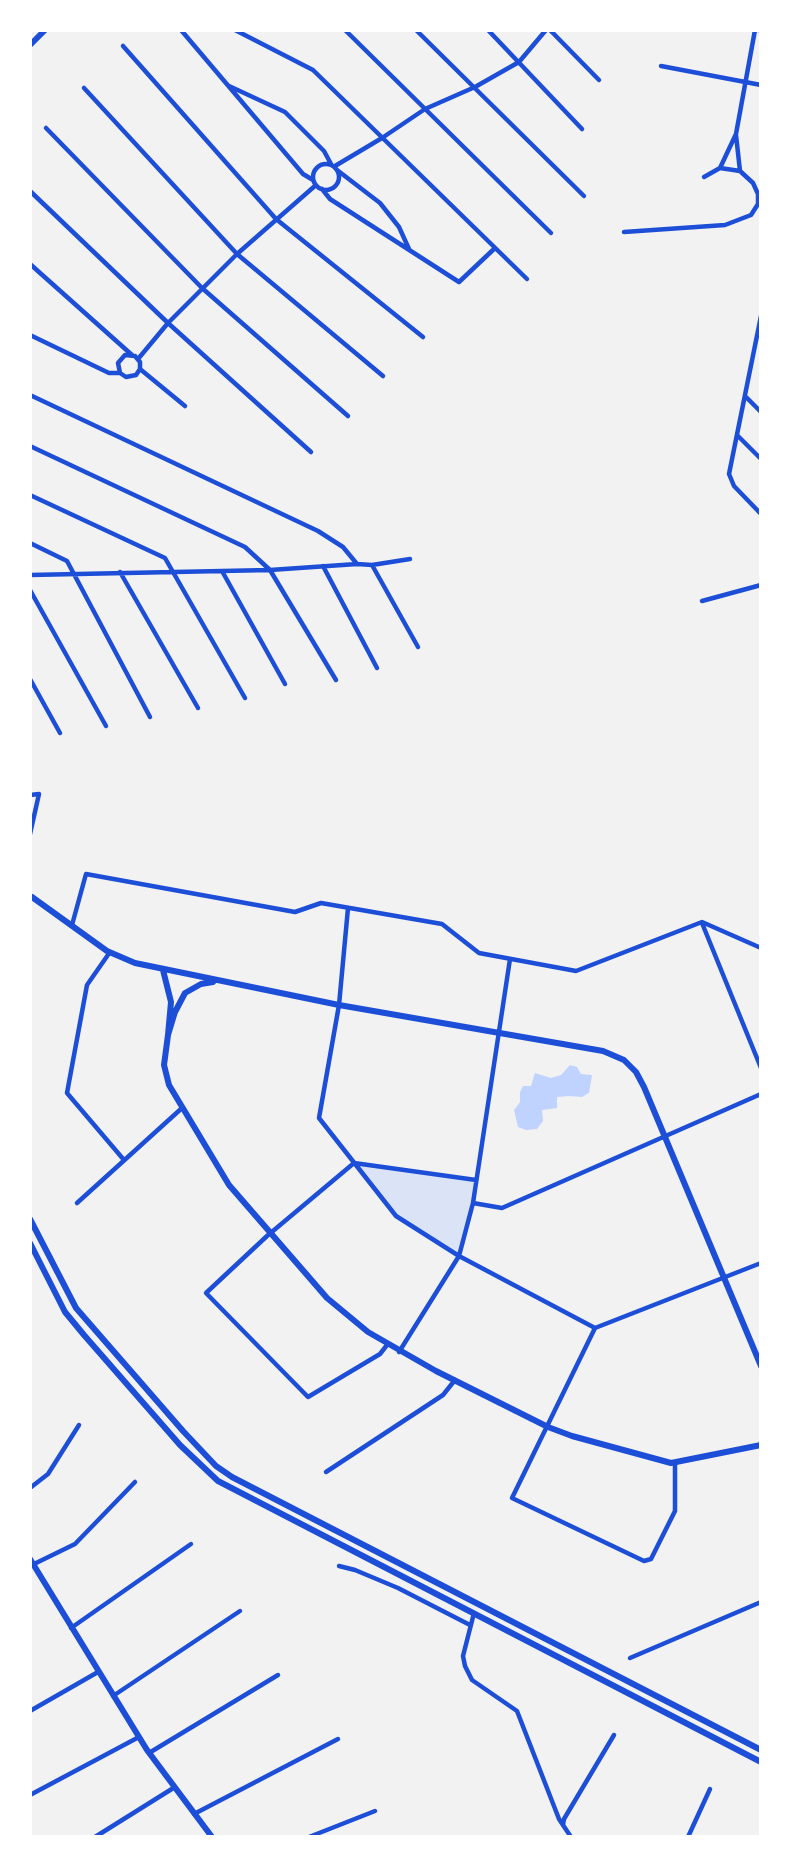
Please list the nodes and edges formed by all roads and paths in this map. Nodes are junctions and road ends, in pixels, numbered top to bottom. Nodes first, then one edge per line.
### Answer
1 (45, 30) edge
2 (181, 30) edge
3 (235, 30) edge
4 (345, 30) edge
5 (416, 30) edge
6 (488, 30) edge
7 (548, 30) edge
8 (758, 30) edge
9 (30, 46) edge
10 (123, 46) dead end
11 (519, 62) junction
12 (661, 66) dead end
13 (599, 80) dead end
14 (746, 82) junction
15 (228, 85) junction
16 (761, 85) edge
17 (475, 87) junction
18 (84, 88) dead end
19 (425, 108) junction
20 (46, 128) dead end
21 (582, 129) dead end
22 (736, 134) junction
23 (382, 138) junction
24 (334, 167) junction
25 (720, 168) junction
26 (740, 171) junction
27 (704, 177) dead end
28 (314, 183) junction
29 (322, 190) junction
30 (30, 191) edge
31 (584, 195) dead end
32 (276, 219) junction
33 (624, 232) dead end
34 (551, 233) dead end
35 (494, 249) junction
36 (410, 250) junction
37 (237, 254) junction
38 (30, 264) edge
39 (527, 279) dead end
40 (202, 288) junction
41 (761, 316) edge
42 (168, 323) junction
43 (30, 335) edge
44 (423, 337) dead end
45 (755, 349) junction
46 (132, 355) junction
47 (761, 356) edge
48 (138, 359) junction
49 (140, 369) junction
50 (120, 373) junction
51 (383, 376) dead end
52 (30, 395) edge
53 (745, 396) junction
54 (185, 407) dead end
55 (761, 412) edge
56 (348, 416) dead end
57 (738, 435) junction
58 (30, 446) edge
59 (311, 452) dead end
60 (761, 459) edge
61 (30, 495) edge
62 (761, 514) edge
63 (30, 543) edge
64 (410, 559) dead end
65 (357, 564) junction
66 (372, 565) junction
67 (323, 566) junction
68 (222, 570) junction
69 (270, 570) junction
70 (173, 571) junction
71 (120, 572) junction
72 (75, 574) junction
73 (30, 575) edge
74 (761, 585) edge
75 (30, 590) edge
76 (702, 601) dead end
77 (418, 647) dead end
78 (377, 668) dead end
79 (30, 679) edge
80 (336, 680) dead end
81 (285, 684) dead end
82 (245, 698) dead end
83 (198, 708) dead end
84 (150, 717) dead end
85 (106, 726) dead end
86 (60, 733) dead end
87 (30, 795) edge
88 (30, 834) edge
89 (31, 897) edge
90 (348, 908) junction
91 (702, 922) junction
92 (72, 925) junction
93 (761, 948) edge
94 (110, 952) junction
95 (510, 959) junction
96 (163, 970) junction
97 (175, 973) junction
98 (217, 981) junction
99 (182, 997) junction
100 (339, 1005) junction
101 (500, 1033) junction
102 (168, 1034) junction
103 (761, 1068) edge
104 (761, 1094) edge
105 (181, 1108) junction
106 (665, 1136) junction
107 (124, 1160) junction
108 (354, 1163) junction
109 (477, 1180) junction
110 (77, 1203) dead end
111 (473, 1203) junction
112 (30, 1219) edge
113 (271, 1234) junction
114 (30, 1243) edge
115 (459, 1256) junction
116 (761, 1263) edge
117 (725, 1278) junction
118 (595, 1328) junction
119 (387, 1345) junction
120 (399, 1352) junction
121 (761, 1364) edge
122 (455, 1380) junction
123 (79, 1425) dead end
124 (548, 1427) junction
125 (761, 1443) edge
126 (675, 1463) junction
127 (326, 1472) dead end
128 (135, 1482) dead end
129 (30, 1488) edge
130 (255, 1488) junction
131 (250, 1498) junction
132 (191, 1544) dead end
133 (31, 1562) edge
134 (339, 1566) dead end
135 (761, 1602) edge
136 (240, 1611) dead end
137 (474, 1613) junction
138 (470, 1625) junction
139 (71, 1628) junction
140 (630, 1658) dead end
141 (98, 1672) junction
142 (278, 1675) dead end
143 (113, 1696) junction
144 (30, 1711) edge
145 (614, 1735) dead end
146 (139, 1737) junction
147 (338, 1739) dead end
148 (761, 1750) edge
149 (149, 1753) junction
150 (761, 1762) edge
151 (175, 1787) junction
152 (710, 1789) dead end
153 (30, 1795) edge
154 (375, 1811) dead end
155 (194, 1814) junction
156 (563, 1825) junction
157 (95, 1837) edge
158 (212, 1837) edge
159 (309, 1837) edge
160 (571, 1837) edge
161 (688, 1837) edge

1 - 9 street
2 - 15 street
3 - 23 street
4 - 19 street
5 - 17 street
6 - 11 street
7 - 11 street
7 - 13 street
8 - 14 street
10 - 32 street
11 - 17 street
11 - 21 street
12 - 14 street
14 - 16 street
14 - 22 street
15 - 24 street
15 - 28 street
17 - 19 street
17 - 31 street
18 - 37 street
19 - 23 street
19 - 34 street
20 - 40 street
22 - 25 street
22 - 26 street
23 - 24 street
23 - 35 street
24 - 28 street
24 - 29 street
24 - 36 street
25 - 26 street
25 - 27 street
26 - 33 street
28 - 29 street
28 - 32 street
29 - 36 street
30 - 42 street
32 - 37 street
32 - 44 street
35 - 36 street
35 - 39 street
37 - 40 street
37 - 51 street
38 - 46 street
40 - 42 street
40 - 56 street
41 - 45 street
42 - 48 street
42 - 59 street
43 - 50 street
45 - 47 street
45 - 53 street
46 - 48 street
46 - 50 street
48 - 49 street
49 - 50 street
49 - 54 street
52 - 65 street
53 - 55 street
53 - 57 street
57 - 60 street
57 - 62 street
58 - 69 street
61 - 70 street
63 - 72 street
64 - 66 street
65 - 66 street
65 - 67 street
66 - 77 street
67 - 69 street
67 - 78 street
68 - 69 street
68 - 70 street
68 - 81 street
69 - 80 street
70 - 71 street
70 - 82 street
71 - 72 street
71 - 83 street
72 - 73 street
72 - 84 street
74 - 76 street
75 - 85 street
79 - 86 street
87 - 88 street
89 - 92 street
90 - 92 street
90 - 95 street
90 - 100 street
91 - 93 street
91 - 95 street
91 - 103 street
92 - 94 street
94 - 96 street
94 - 107 street
95 - 101 street
96 - 97 street
96 - 102 street
97 - 98 street
97 - 99 street
98 - 99 street
98 - 100 street
99 - 102 street
100 - 101 street
100 - 108 street
101 - 106 street
101 - 109 street
102 - 105 street
104 - 106 street
105 - 107 street
105 - 113 street
106 - 111 street
106 - 117 street
107 - 110 street
108 - 109 street
108 - 113 street
108 - 115 street
109 - 111 street
111 - 115 street
112 - 130 street
113 - 119 street
113 - 119 street
114 - 131 street
115 - 118 street
115 - 120 street
116 - 117 street
117 - 118 street
117 - 121 street
118 - 124 street
119 - 120 street
120 - 122 street
122 - 124 street
122 - 127 street
123 - 129 street
124 - 126 street
124 - 126 street
125 - 126 street
128 - 133 street
130 - 131 street
130 - 148 street
131 - 137 street
132 - 139 street
133 - 139 street
134 - 138 street
135 - 140 street
136 - 143 street
137 - 138 street
137 - 150 street
138 - 156 street
139 - 141 street
141 - 143 street
141 - 144 street
142 - 149 street
143 - 146 street
145 - 156 street
146 - 149 street
146 - 153 street
147 - 155 street
149 - 151 street
151 - 155 street
151 - 157 street
152 - 161 street
154 - 159 street
155 - 158 street
156 - 160 street

